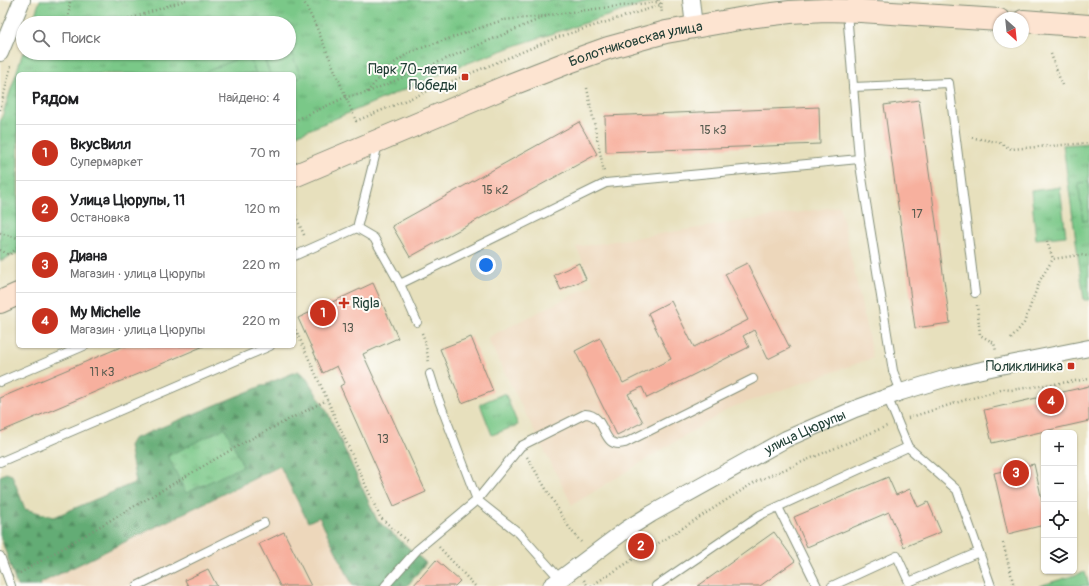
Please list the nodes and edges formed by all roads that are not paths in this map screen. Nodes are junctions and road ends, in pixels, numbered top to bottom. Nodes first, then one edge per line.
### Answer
1 (22, 0) edge
2 (691, 0) edge
3 (847, 11) junction
4 (18, 16) edge
5 (993, 20) edge
6 (16, 21) edge
7 (1029, 21) edge
8 (1089, 26) edge
9 (694, 27) junction
10 (6, 57) edge
11 (853, 87) junction
12 (379, 140) junction
13 (858, 159) junction
14 (296, 175) edge
15 (357, 228) junction
16 (296, 255) edge
17 (400, 284) junction
18 (975, 293) road end
19 (16, 295) edge
20 (0, 302) edge
21 (417, 322) road end
22 (79, 348) edge
23 (265, 348) edge
24 (1089, 348) edge
25 (430, 374) road end
26 (753, 379) dead end
27 (0, 382) edge
28 (894, 394) junction
29 (908, 447) junction
30 (0, 462) edge
31 (477, 500) junction
32 (778, 507) junction
33 (264, 523) dead end
34 (979, 552) junction
35 (0, 556) edge
36 (10, 582) edge
37 (555, 583) edge
38 (137, 586) edge
39 (385, 586) edge
40 (656, 586) edge
41 (817, 586) edge
42 (832, 586) edge
43 (991, 586) edge

1 - 4 street
2 - 9 street
3 - 5 street, Болотниковская улица
3 - 9 street, Болотниковская улица
3 - 11 lane
6 - 10 street
7 - 8 street
9 - 12 street, Болотниковская улица
11 - 13 lane
11 - 18 lane
12 - 14 street, Болотниковская улица
12 - 15 lane
13 - 17 lane
13 - 28 lane
15 - 16 lane
15 - 17 lane
17 - 21 lane
19 - 20 street
22 - 27 lane
23 - 30 lane
24 - 28 street, улица Цюрупы
25 - 31 lane
26 - 31 lane
28 - 29 lane
28 - 37 street, улица Цюрупы
29 - 32 lane
29 - 34 lane
31 - 37 lane
31 - 39 lane
32 - 40 lane
32 - 41 lane
33 - 38 lane
34 - 42 lane
34 - 43 lane
35 - 36 lane

